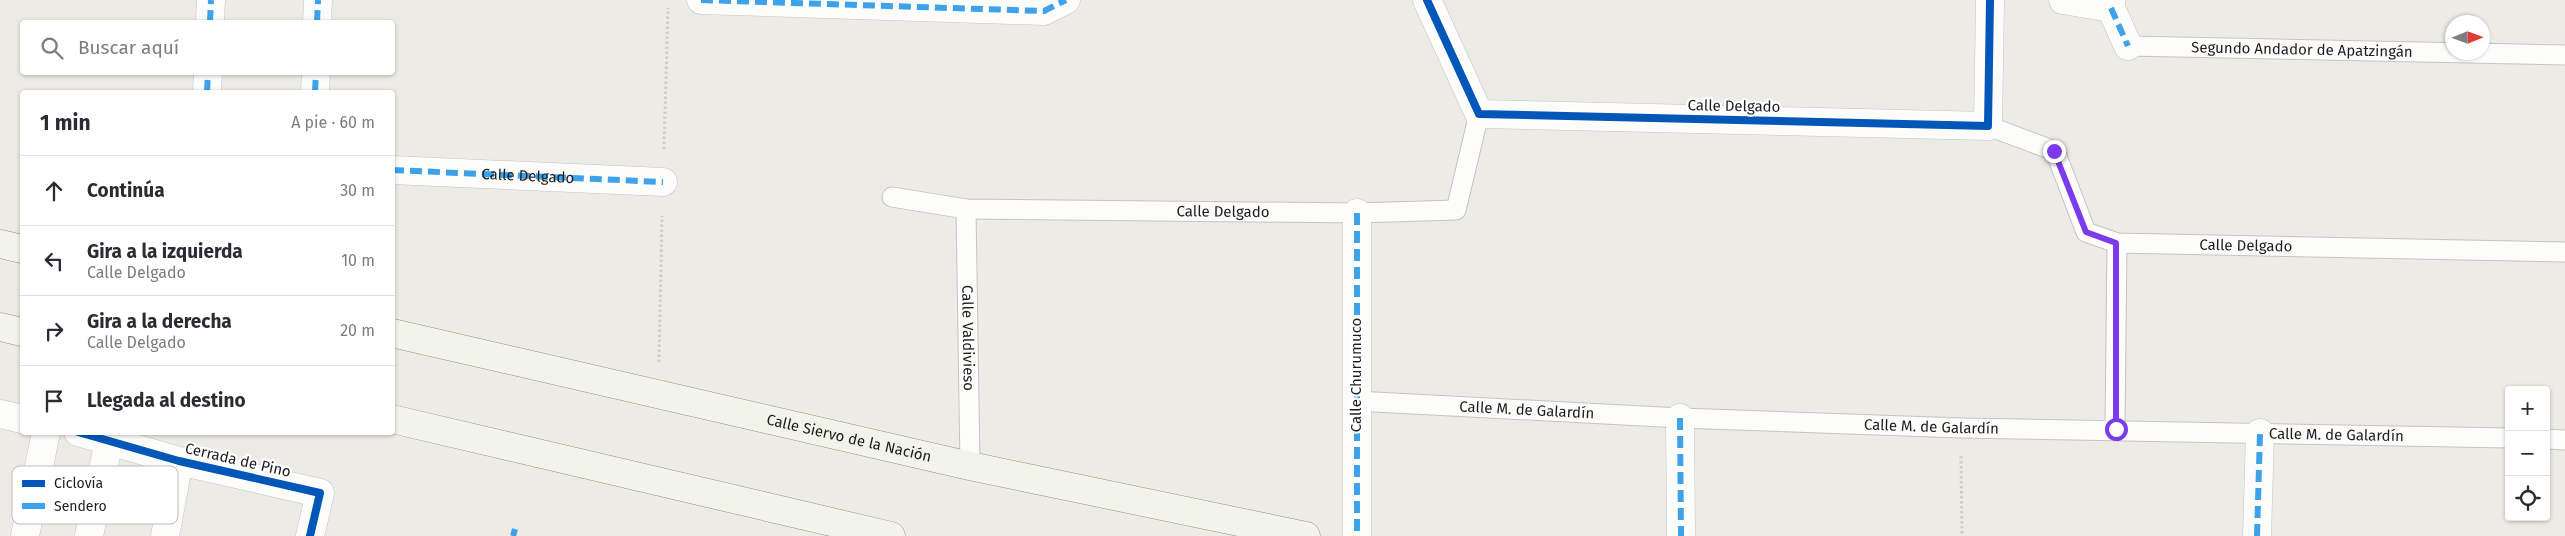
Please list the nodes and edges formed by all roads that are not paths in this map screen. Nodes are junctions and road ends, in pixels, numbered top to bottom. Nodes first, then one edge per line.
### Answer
1 (211, 0) edge
2 (318, 0) edge
3 (701, 0) edge
4 (1066, 0) edge
5 (1427, 0) edge
6 (1990, 0) edge
7 (2063, 0) edge
8 (2111, 4) edge
9 (210, 20) edge
10 (317, 20) edge
11 (2128, 46) joint
12 (2565, 55) edge
13 (208, 75) edge
14 (316, 75) edge
15 (207, 90) edge
16 (315, 90) edge
17 (1479, 114) junction
18 (1988, 126) junction
19 (395, 170) edge
20 (663, 182) dead end
21 (892, 198) dead end
22 (966, 209) junction
23 (1357, 213) junction
24 (2116, 243) junction
25 (0, 244) edge
26 (20, 249) edge
27 (2565, 252) edge
28 (0, 327) edge
29 (20, 332) edge
30 (395, 334) edge
31 (1356, 401) junction
32 (0, 414) edge
33 (1680, 418) junction
34 (20, 419) edge
35 (395, 420) edge
36 (2116, 429) junction
37 (2260, 433) junction
38 (45, 435) edge
39 (88, 435) edge
40 (2505, 438) edge
41 (2550, 439) edge
42 (2565, 440) edge
43 (109, 441) junction
44 (179, 461) junction
45 (39, 466) edge
46 (104, 466) edge
47 (178, 466) edge
48 (970, 466) junction
49 (310, 536) edge
50 (891, 536) edge
51 (1306, 536) edge
52 (1357, 536) edge
53 (1682, 536) edge
54 (2257, 536) edge

1 - 9 street
2 - 10 street
3 - 4 street
5 - 17 street
6 - 18 street
7 - 8 street, Segundo Andador de Apatzingán
8 - 11 street, Segundo Andador de Apatzingán
11 - 12 lane, Segundo Andador de Apatzingán
13 - 15 street
14 - 16 street
17 - 18 street, Calle Delgado
17 - 23 lane, Calle Delgado
18 - 24 lane, Calle Delgado
19 - 20 street, Calle Delgado
21 - 22 lane, Calle Delgado
22 - 23 lane, Calle Delgado
22 - 48 lane, Calle Valdivieso
23 - 31 street, Calle Churumuco
24 - 27 lane, Calle Delgado
24 - 36 lane
25 - 26 main road
28 - 29 main road
30 - 48 main road, Calle Siervo de la Nación
31 - 33 lane, Calle M. de Galardín
31 - 52 street, Calle Churumuco
32 - 34 street
33 - 36 lane, Calle M. de Galardín
33 - 53 street
35 - 50 main road
36 - 37 lane, Calle M. de Galardín
37 - 40 lane, Calle M. de Galardín
37 - 54 street
38 - 45 street
39 - 43 street, Cerrada de Pino
41 - 42 lane
43 - 44 street, Cerrada de Pino
43 - 46 street
44 - 47 street
44 - 49 street, Cerrada de Pino
48 - 51 main road, Calle Siervo de la Nación

